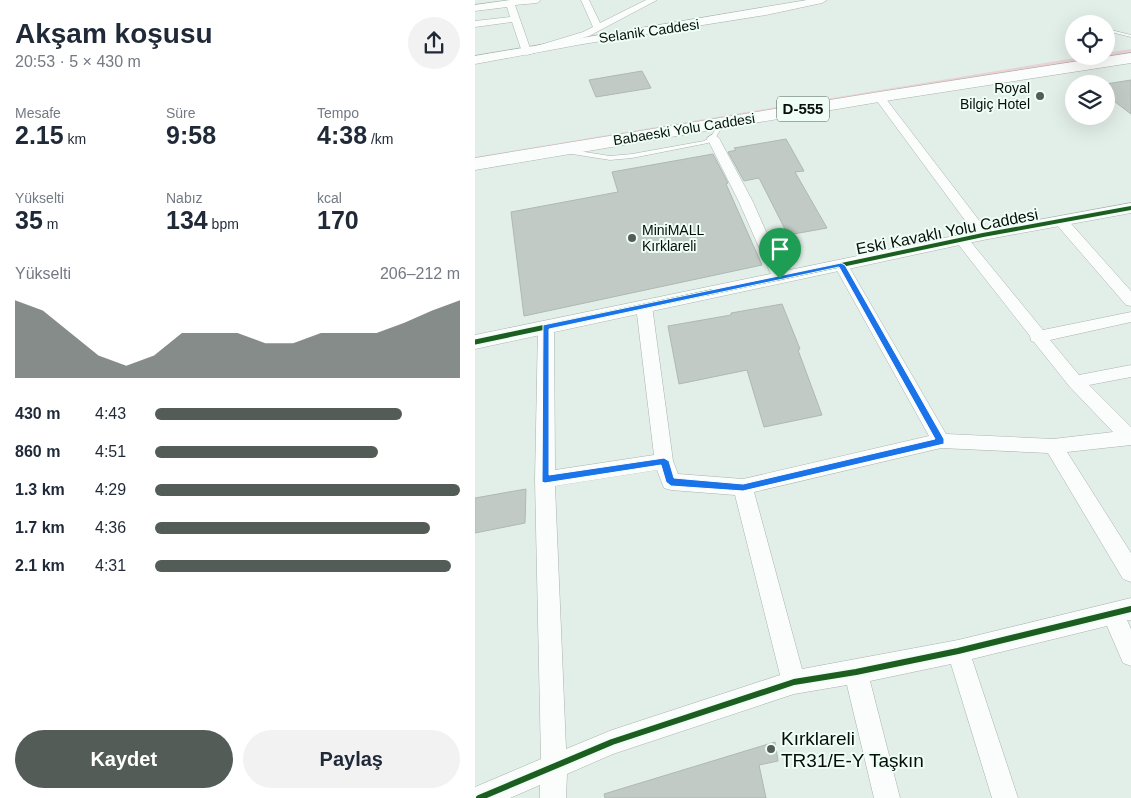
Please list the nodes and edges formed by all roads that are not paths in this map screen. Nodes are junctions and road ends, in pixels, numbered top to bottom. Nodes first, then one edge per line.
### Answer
1 (537, 0) edge
2 (585, 0) edge
3 (653, 0) edge
4 (822, 0) edge
5 (510, 3) junction
6 (475, 8) edge
7 (516, 19) junction
8 (475, 24) edge
9 (598, 28) junction
10 (1115, 33) edge
11 (1131, 36) edge
12 (1131, 45) edge
13 (1115, 48) edge
14 (527, 52) junction
15 (1065, 55) edge
16 (1131, 58) edge
17 (475, 60) edge
18 (879, 97) junction
19 (717, 130) junction
20 (475, 152) edge
21 (475, 164) edge
22 (1131, 208) edge
23 (1061, 221) junction
24 (983, 235) junction
25 (961, 239) junction
26 (841, 265) junction
27 (780, 279) junction
28 (1131, 302) edge
29 (644, 306) junction
30 (1131, 317) edge
31 (545, 327) junction
32 (1037, 336) junction
33 (475, 342) edge
34 (1131, 371) edge
35 (1075, 382) junction
36 (1130, 438) edge
37 (941, 441) junction
38 (1053, 446) junction
39 (664, 461) junction
40 (545, 480) junction
41 (743, 487) junction
42 (1131, 572) edge
43 (1122, 611) edge
44 (958, 651) junction
45 (1131, 655) edge
46 (856, 672) junction
47 (794, 682) junction
48 (554, 767) junction
49 (479, 798) edge
50 (553, 798) edge
51 (887, 798) edge
52 (1005, 798) edge

1 - 5 street
2 - 9 street
3 - 9 street
4 - 14 street, Selanik Caddesi
5 - 6 street
5 - 7 street
7 - 8 street
7 - 14 street
9 - 14 street
10 - 11 lane
12 - 13 highway
14 - 17 street, Selanik Caddesi
15 - 20 highway, Babaeski Yolu Caddesi / D-555
16 - 18 highway, Babaeski Yolu Caddesi / D-555
18 - 19 highway, Babaeski Yolu Caddesi / D-555
18 - 24 street
19 - 21 highway, Babaeski Yolu Caddesi / D-555
19 - 27 street
22 - 23 street, Eski Kavaklı Yolu Caddesi
23 - 24 street, Eski Kavaklı Yolu Caddesi
23 - 28 street
24 - 25 street, Eski Kavaklı Yolu Caddesi
25 - 26 street, Eski Kavaklı Yolu Caddesi
25 - 32 street
26 - 27 street, Eski Kavaklı Yolu Caddesi
26 - 37 street
27 - 29 street, Eski Kavaklı Yolu Caddesi
29 - 31 street, Eski Kavaklı Yolu Caddesi
29 - 39 street
30 - 32 street
31 - 33 street, Eski Kavaklı Yolu Caddesi
31 - 40 street
32 - 35 street
34 - 35 street
35 - 36 street
36 - 38 street
37 - 38 street
37 - 41 street
38 - 42 street
39 - 40 street
39 - 41 street
40 - 48 street
41 - 47 street
43 - 44 street
43 - 45 street
44 - 46 street
44 - 52 street
46 - 47 street
46 - 51 street
47 - 48 street
48 - 49 street
48 - 50 street

